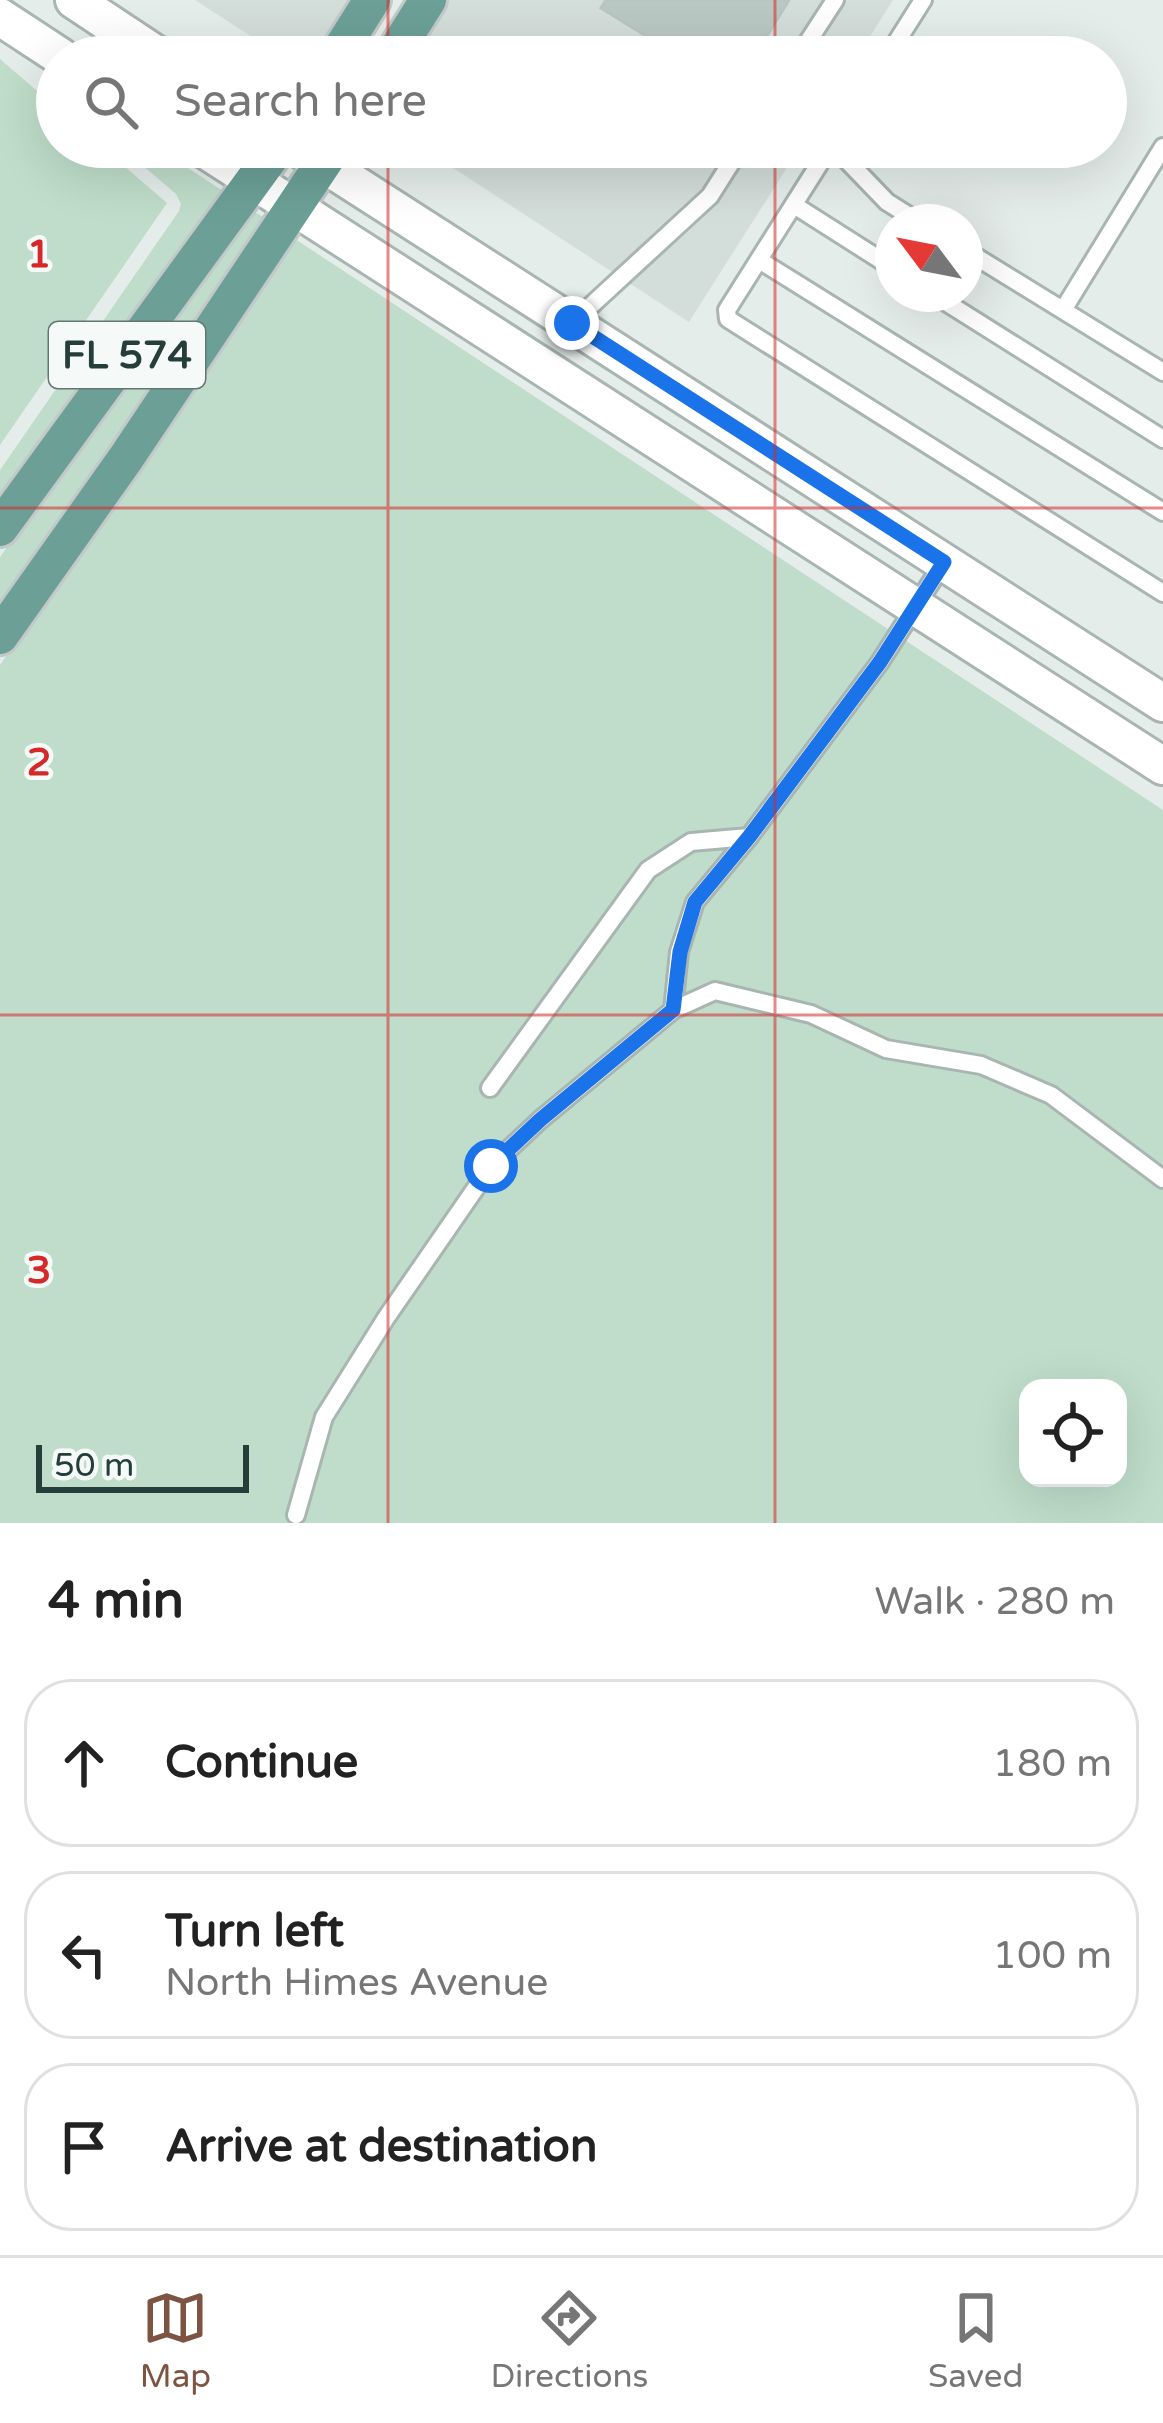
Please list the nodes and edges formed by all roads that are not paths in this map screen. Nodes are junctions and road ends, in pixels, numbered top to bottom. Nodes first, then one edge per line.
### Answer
1 (74, 0) edge
2 (372, 0) edge
3 (428, 0) edge
4 (835, 0) edge
5 (922, 0) edge
6 (0, 17) edge
7 (128, 36) edge
8 (349, 36) edge
9 (405, 36) edge
10 (812, 36) edge
11 (900, 36) edge
12 (36, 40) edge
13 (1163, 147) edge
14 (233, 168) edge
15 (264, 168) edge
16 (312, 168) edge
17 (340, 168) edge
18 (728, 168) edge
19 (818, 168) edge
20 (853, 168) edge
21 (254, 182) junction
22 (890, 204) edge
23 (794, 205) junction
24 (296, 209) junction
25 (875, 257) edge
26 (759, 260) junction
27 (983, 261) edge
28 (1063, 310) junction
29 (962, 312) edge
30 (572, 323) junction
31 (1163, 372) edge
32 (1163, 439) edge
33 (1163, 512) edge
34 (0, 528) edge
35 (944, 562) junction
36 (1163, 593) edge
37 (913, 607) junction
38 (0, 637) edge
39 (1163, 703) edge
40 (1163, 766) edge
41 (749, 837) junction
42 (673, 1010) junction
43 (490, 1088) dead end
44 (1163, 1179) edge
45 (296, 1515) dead end

1 - 7 street
2 - 8 main road
3 - 9 main road
4 - 10 lane
5 - 11 lane
6 - 12 street
13 - 28 lane
14 - 21 street
15 - 21 main road, FL 574
16 - 24 main road, FL 574
17 - 30 street
18 - 30 lane
19 - 23 lane
20 - 22 lane
21 - 24 street
21 - 34 main road, FL 574
23 - 25 lane
23 - 26 lane
24 - 37 street
24 - 38 main road, FL 574
26 - 33 lane
26 - 36 lane
27 - 28 lane
28 - 31 lane
29 - 32 lane
30 - 35 street
35 - 37 lane
35 - 39 street
37 - 40 street
37 - 41 lane
41 - 42 lane
41 - 43 lane
42 - 44 lane
42 - 45 lane

